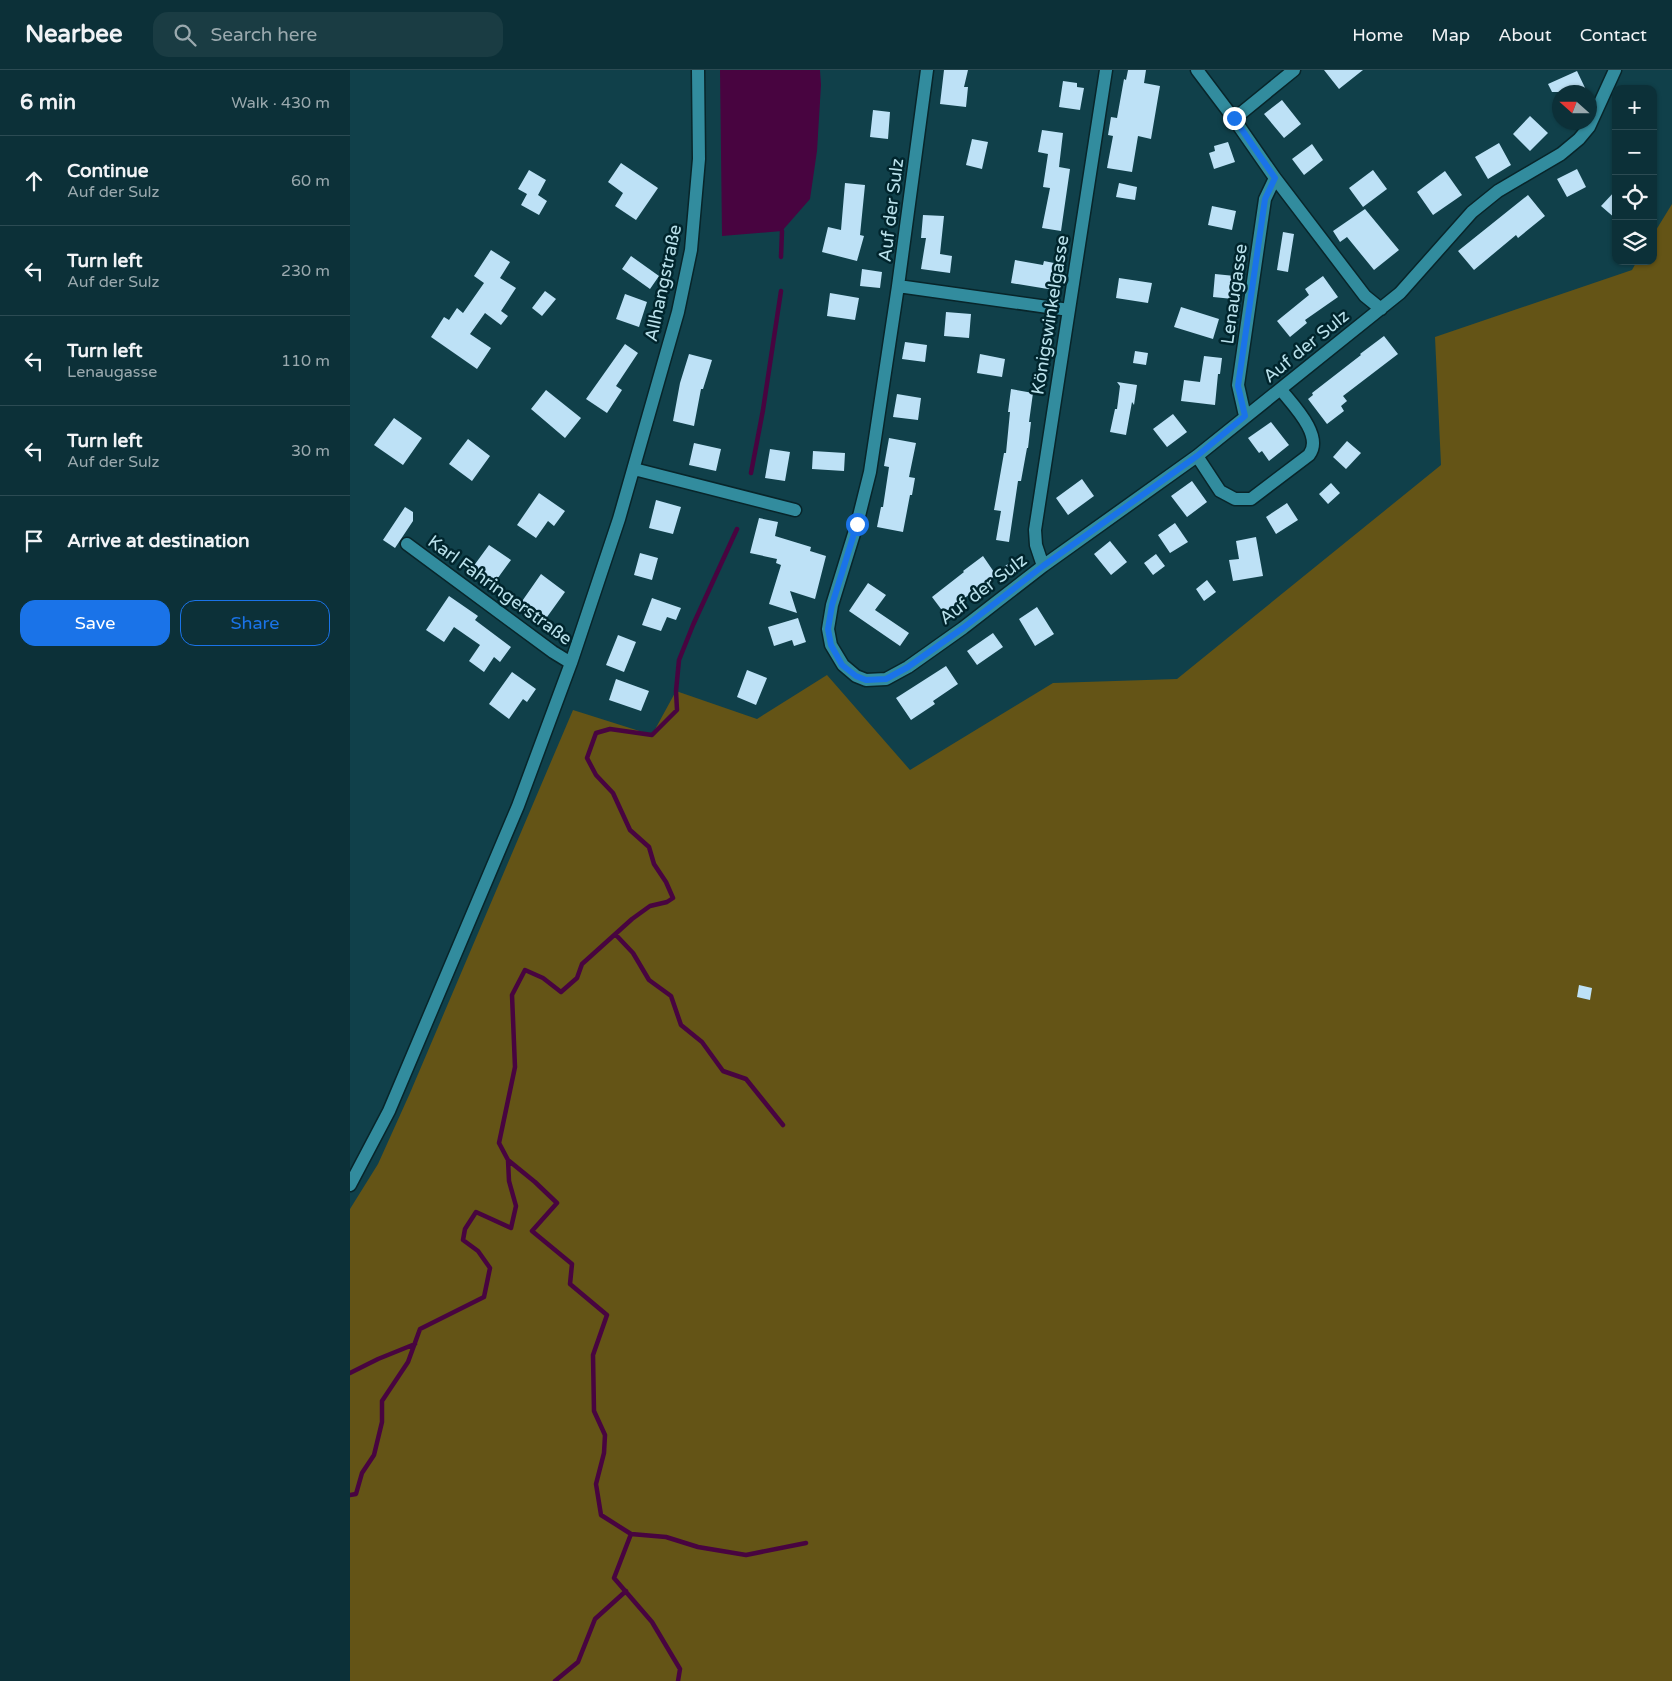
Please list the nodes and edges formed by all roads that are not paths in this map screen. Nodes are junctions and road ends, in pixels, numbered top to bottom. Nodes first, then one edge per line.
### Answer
1 (698, 70) edge
2 (926, 70) edge
3 (1106, 70) edge
4 (1197, 70) edge
5 (1294, 70) edge
6 (1615, 70) edge
7 (1234, 118) junction
8 (1275, 178) junction
9 (898, 286) junction
10 (1380, 309) junction
11 (1069, 310) junction
12 (1281, 390) junction
13 (1245, 416) junction
14 (1197, 456) junction
15 (634, 469) junction
16 (795, 510) dead end
17 (408, 544) dead end
18 (1043, 566) junction
19 (572, 663) junction
20 (350, 1185) edge

1 - 15 street, Allhangstraße
2 - 9 street, Auf der Sulz
3 - 11 street, Königswinkelgasse
4 - 7 street, Auf der Sulz
5 - 7 street
6 - 10 street
7 - 8 street, Auf der Sulz
8 - 10 street, Auf der Sulz
8 - 13 street, Lenaugasse
9 - 11 street
9 - 18 street, Auf der Sulz
10 - 12 street, Auf der Sulz
11 - 18 street, Königswinkelgasse
12 - 13 street, Auf der Sulz
12 - 14 street
13 - 14 street, Auf der Sulz
14 - 18 street, Auf der Sulz
15 - 16 street
15 - 19 street, Allhangstraße
17 - 19 street, Karl Fahringerstraße
19 - 20 street, Allhangstraße

